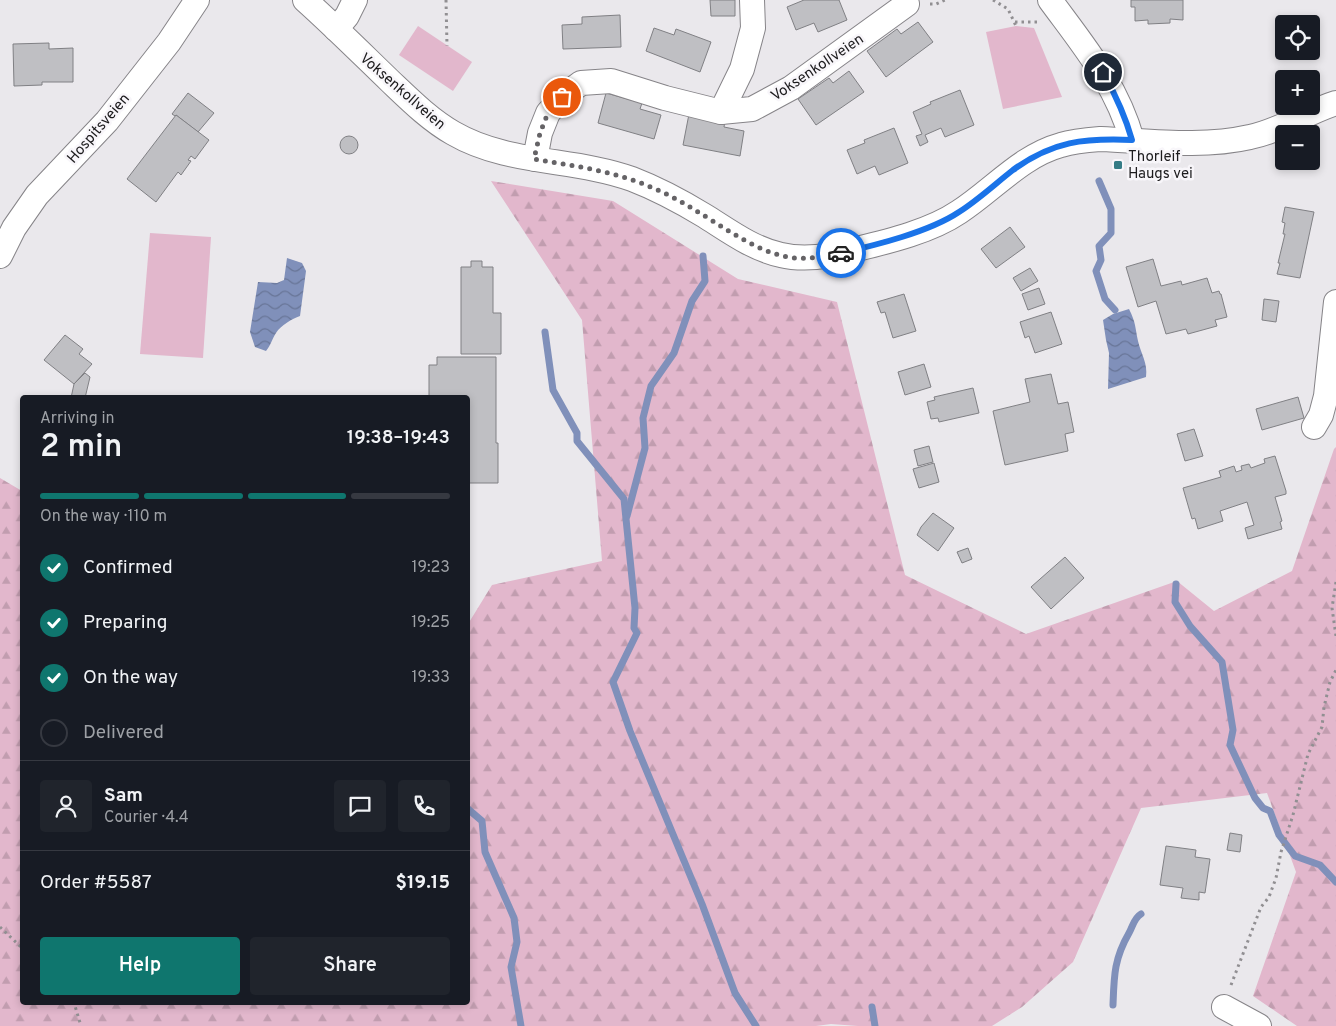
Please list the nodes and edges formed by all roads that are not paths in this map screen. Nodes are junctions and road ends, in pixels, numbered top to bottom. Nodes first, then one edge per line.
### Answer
1 (197, 0) edge
2 (305, 0) edge
3 (354, 0) edge
4 (752, 0) edge
5 (1050, 0) edge
6 (907, 4) dead end
7 (336, 29) junction
8 (1336, 103) edge
9 (721, 112) junction
10 (1132, 140) junction
11 (534, 159) junction
12 (0, 256) edge
13 (1336, 302) edge
14 (1314, 427) dead end
15 (1224, 1007) road end
16 (1259, 1026) edge

1 - 12 street, Hospitsveien
2 - 7 street, Voksenkollveien
3 - 7 street
4 - 9 street
5 - 10 street
6 - 9 street, Voksenkollveien
7 - 11 street, Voksenkollveien
8 - 10 street, Voksenkollveien
9 - 11 street, Voksenkollveien
10 - 11 street, Voksenkollveien
13 - 14 street
15 - 16 street

